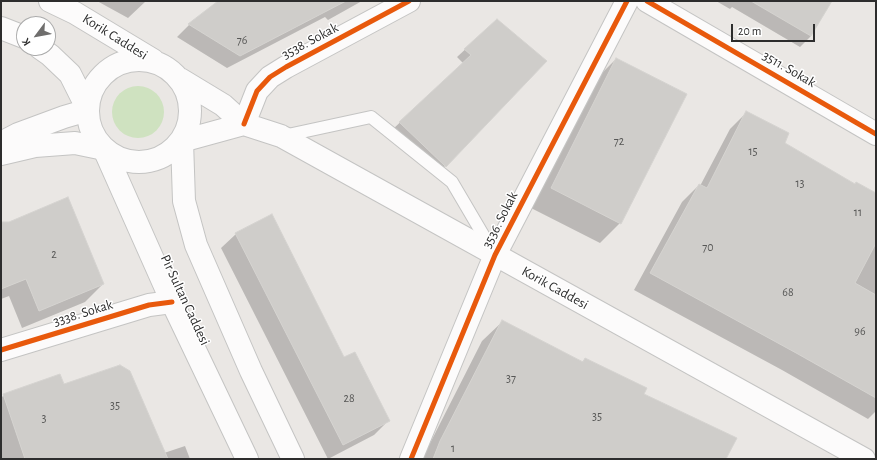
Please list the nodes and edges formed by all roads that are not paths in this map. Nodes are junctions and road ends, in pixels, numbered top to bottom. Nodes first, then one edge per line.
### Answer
1 (50, 1) edge
2 (409, 1) edge
3 (627, 1) edge
4 (648, 1) edge
5 (1, 28) edge
6 (16, 34) edge
7 (51, 56) edge
8 (157, 63) junction
9 (180, 79) junction
10 (88, 110) junction
11 (244, 124) junction
12 (876, 134) edge
13 (281, 136) junction
14 (182, 140) junction
15 (1, 143) edge
16 (104, 149) junction
17 (1, 154) edge
18 (495, 255) junction
19 (172, 302) junction
20 (1, 350) edge
21 (247, 459) edge
22 (293, 459) edge
23 (411, 459) edge
24 (864, 459) edge

1 - 8 main road, Korik Caddesi
2 - 11 main road, 3538. Sokak
3 - 18 main road, 3536. Sokak
4 - 12 main road, 3511. Sokak
5 - 6 main road
7 - 10 main road
8 - 9 main road
8 - 10 main road
9 - 11 main road
9 - 14 main road
10 - 15 main road
10 - 16 main road
11 - 13 main road, Korik Caddesi
11 - 14 main road
13 - 18 main road, Korik Caddesi
13 - 18 lane
14 - 16 main road
14 - 22 main road
16 - 17 main road
16 - 19 main road, Pir Sultan Caddesi
18 - 23 main road, 3536. Sokak
18 - 24 main road, Korik Caddesi
19 - 20 main road, 3338. Sokak
19 - 21 main road, Pir Sultan Caddesi

